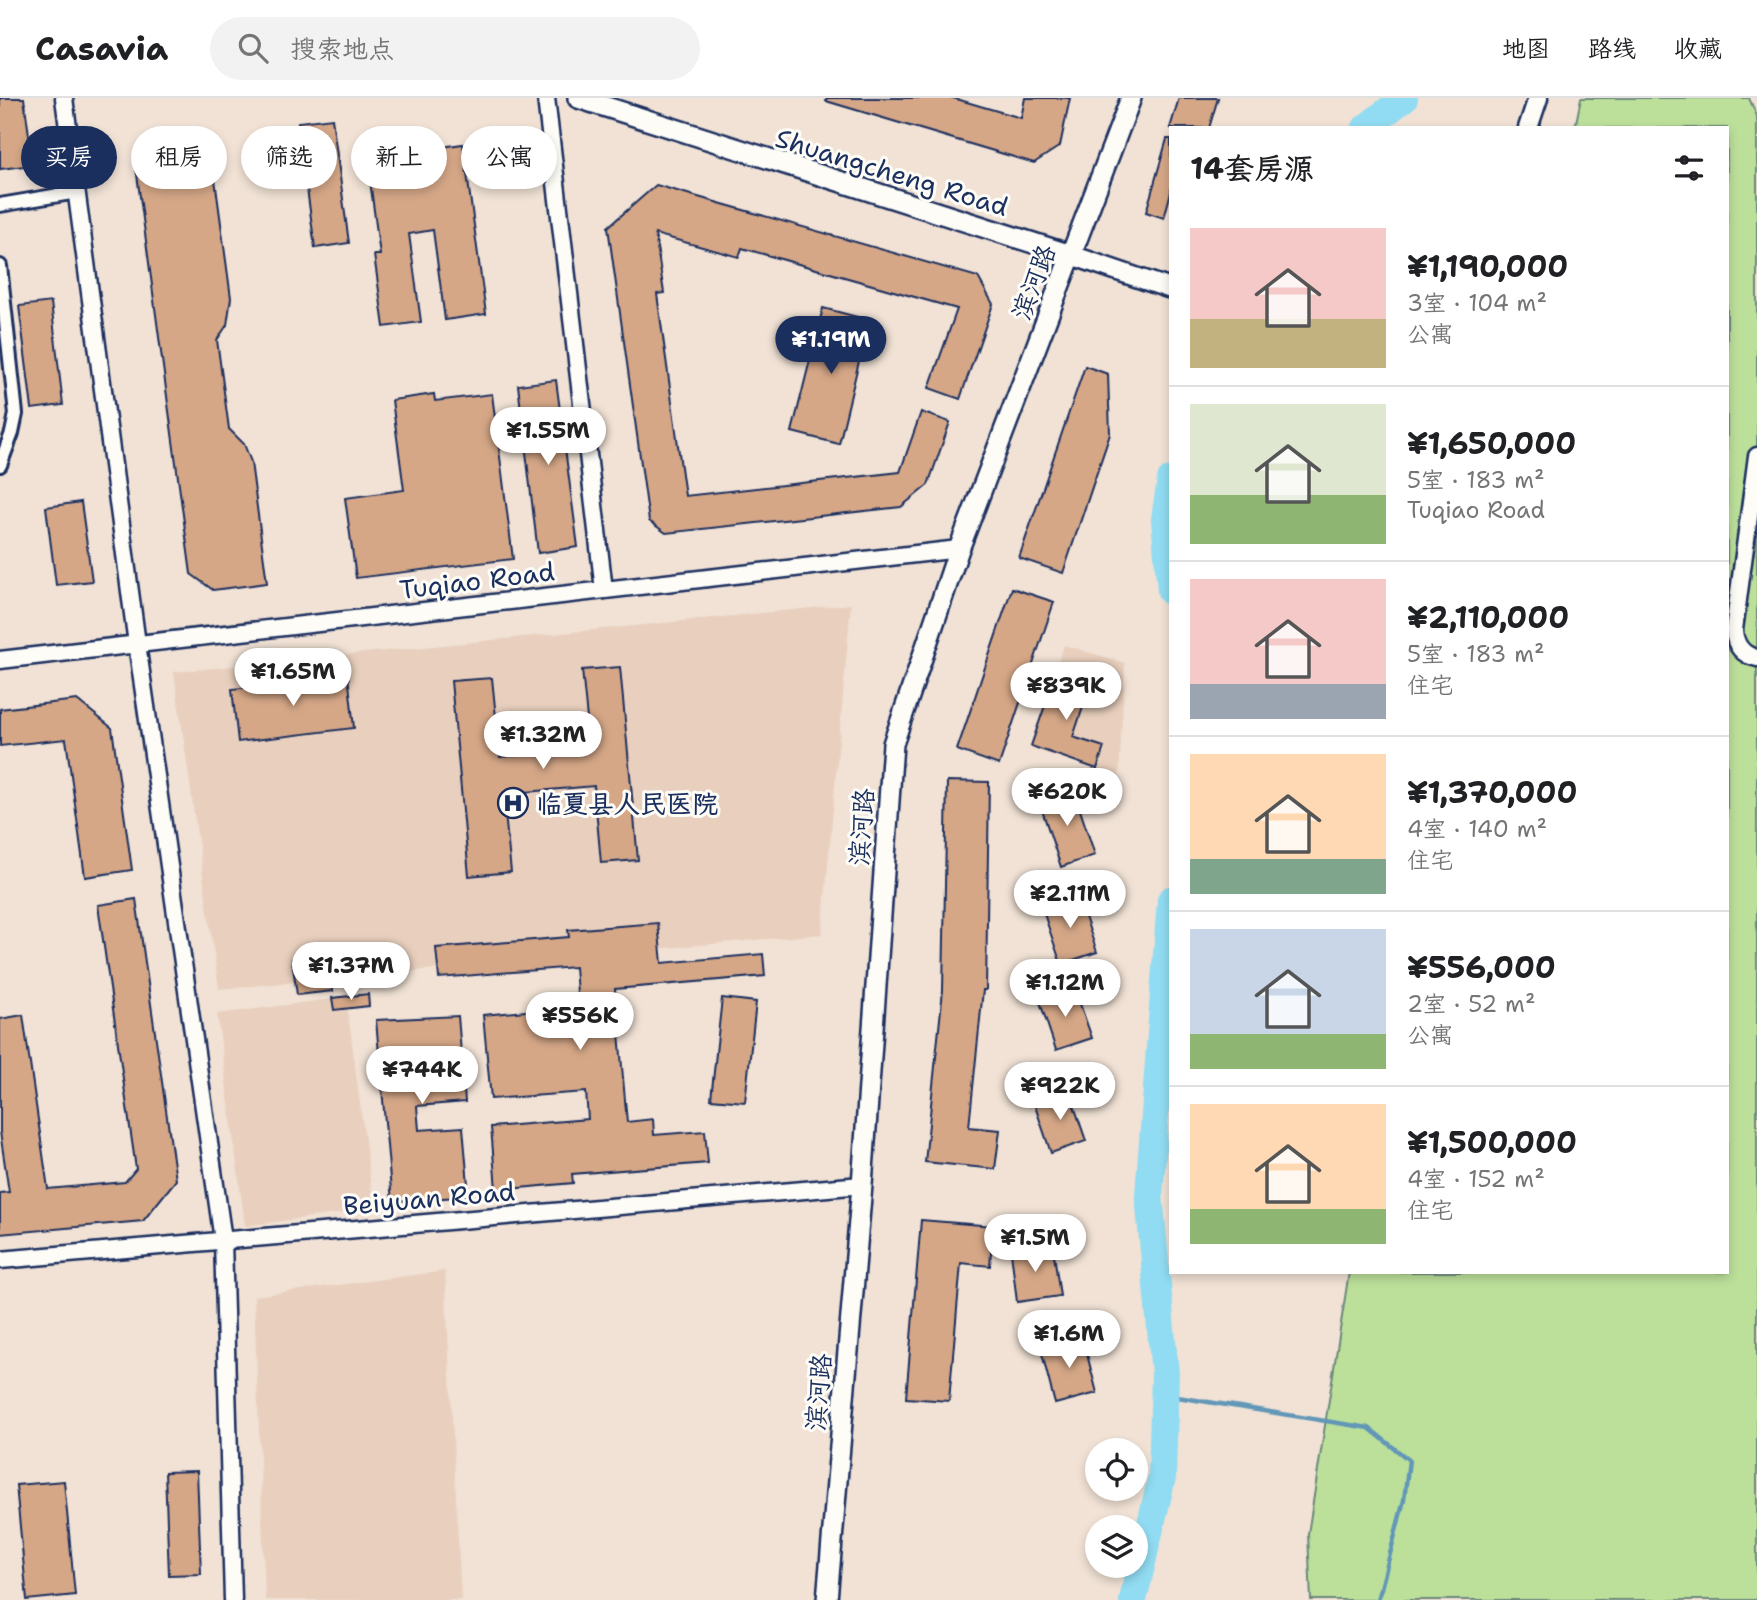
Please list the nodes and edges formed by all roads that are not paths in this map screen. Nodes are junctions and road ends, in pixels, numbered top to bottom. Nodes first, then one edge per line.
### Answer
1 (64, 98) edge
2 (546, 98) edge
3 (578, 98) edge
4 (1131, 98) edge
5 (1538, 98) edge
6 (1529, 126) edge
7 (77, 192) junction
8 (0, 205) edge
9 (1071, 255) junction
10 (0, 266) edge
11 (1169, 288) edge
12 (1757, 456) edge
13 (0, 465) edge
14 (959, 549) junction
15 (604, 590) junction
16 (137, 644) junction
17 (1757, 658) edge
18 (0, 660) edge
19 (862, 1185) junction
20 (223, 1240) junction
21 (0, 1260) edge
22 (233, 1600) edge
23 (827, 1600) edge

1 - 7 street
2 - 15 street
3 - 9 main road, Shuangcheng Road
4 - 9 main road, 滨河路
5 - 6 main road
7 - 8 street
7 - 16 street
9 - 11 main road
9 - 14 main road, 滨河路
10 - 13 street
12 - 17 street
14 - 15 street, Tuqiao Road
14 - 19 main road, 滨河路
15 - 16 street, Tuqiao Road
16 - 18 street, Tuqiao Road
16 - 20 street
19 - 20 street, Beiyuan Road
19 - 23 main road, 滨河路
20 - 21 street, Beiyuan Road
20 - 22 street

